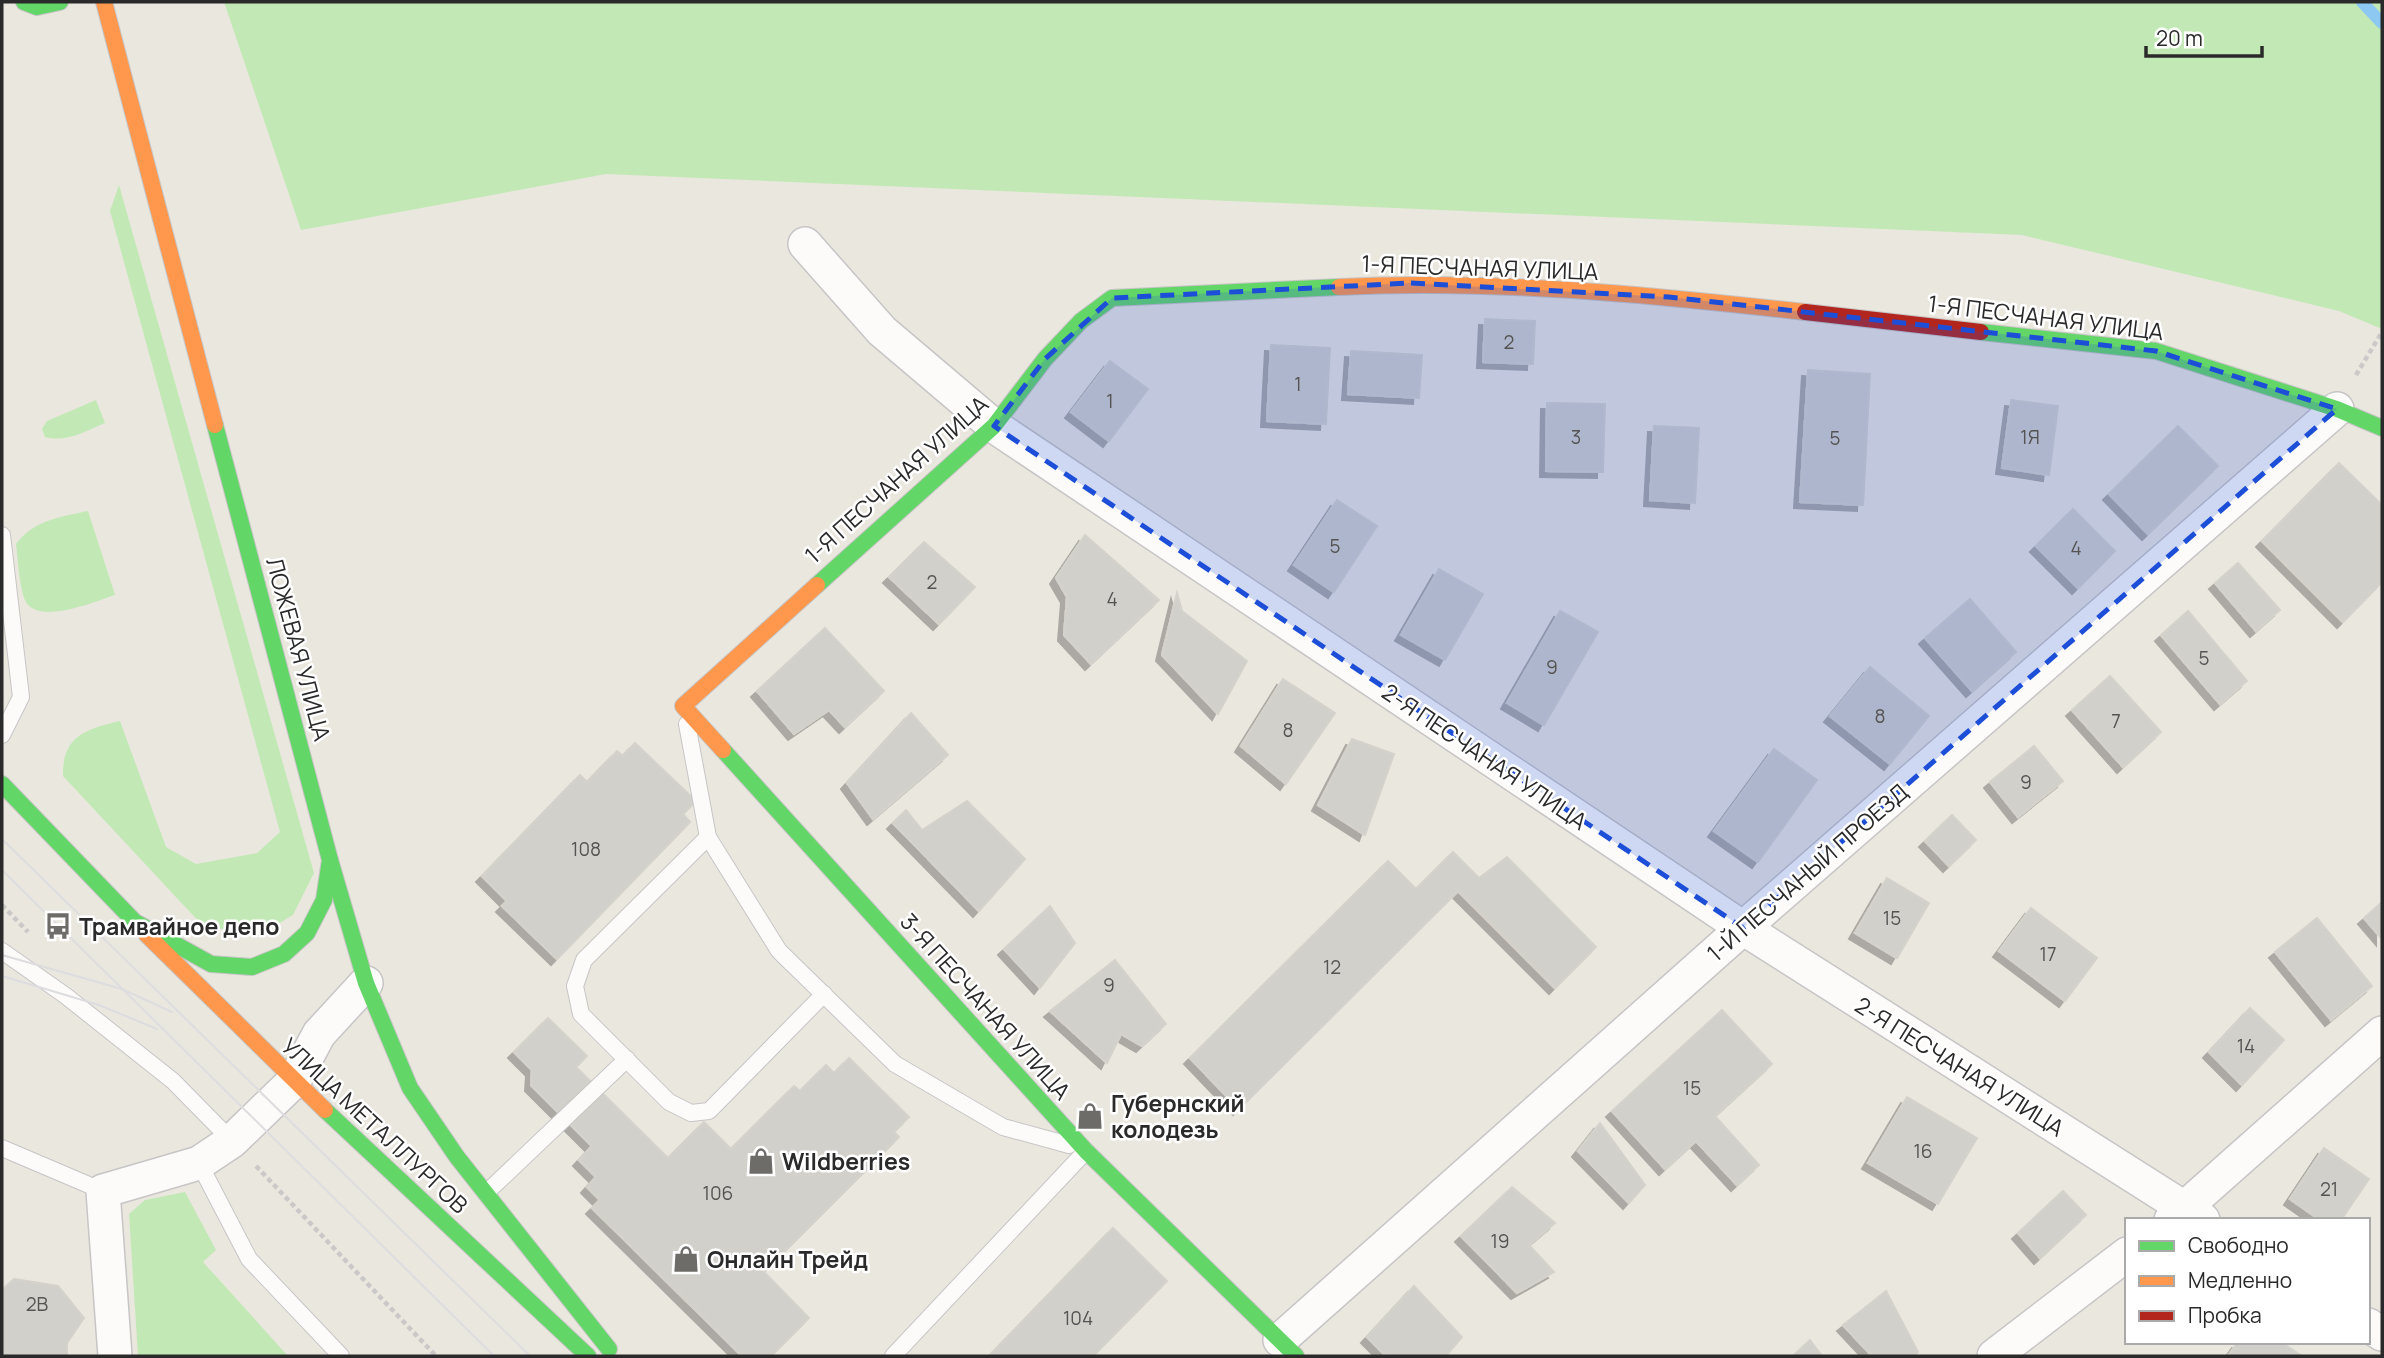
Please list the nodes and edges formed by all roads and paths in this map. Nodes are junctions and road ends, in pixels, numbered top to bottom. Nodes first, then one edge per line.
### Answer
1 (24, 2) edge
2 (60, 2) edge
3 (104, 2) edge
4 (805, 244) dead end
5 (2382, 332) edge
6 (2337, 409) junction
7 (994, 426) junction
8 (2382, 428) edge
9 (2, 535) edge
10 (683, 706) junction
11 (2, 735) edge
12 (2, 784) edge
13 (708, 837) junction
14 (330, 860) junction
15 (135, 922) junction
16 (1743, 928) junction
17 (2, 951) edge
18 (366, 983) junction
19 (824, 994) junction
20 (2382, 1033) edge
21 (627, 1059) junction
22 (293, 1080) junction
23 (232, 1141) junction
24 (2, 1147) edge
25 (1085, 1151) junction
26 (199, 1163) junction
27 (103, 1191) junction
28 (486, 1193) junction
29 (2186, 1216) edge
30 (2125, 1256) edge
31 (1288, 1348) edge
32 (115, 1356) edge
33 (341, 1356) edge
34 (436, 1356) edge
35 (588, 1356) edge
36 (614, 1356) edge
37 (893, 1356) edge
38 (1994, 1356) edge

1 - 2 street
3 - 14 street, ЛОЖЕВАЯ УЛИЦА
4 - 7 street, 2-Я ПЕСЧАНАЯ УЛИЦА
5 - 6 path
6 - 7 street, 1-Я ПЕСЧАНАЯ УЛИЦА
6 - 8 street, 1-Я ПЕСЧАНАЯ УЛИЦА
6 - 16 street, 1-Й ПЕСЧАНЫЙ ПРОЕЗД
7 - 10 street, 1-Я ПЕСЧАНАЯ УЛИЦА
7 - 16 street, 2-Я ПЕСЧАНАЯ УЛИЦА
9 - 11 lane
10 - 13 lane
10 - 25 street, 3-Я ПЕСЧАНАЯ УЛИЦА
12 - 15 street, ЛОЖЕВАЯ УЛИЦА
13 - 19 lane
13 - 21 lane
14 - 15 street, ЛОЖЕВАЯ УЛИЦА
14 - 18 street, УЛИЦА МЕТАЛЛУРГОВ
15 - 22 street, УЛИЦА МЕТАЛЛУРГОВ
16 - 29 street, 2-Я ПЕСЧАНАЯ УЛИЦА
16 - 31 street, 1-Й ПЕСЧАНЫЙ ПРОЕЗД
17 - 23 lane
18 - 22 street
18 - 28 street, УЛИЦА МЕТАЛЛУРГОВ
19 - 21 lane
19 - 25 lane
20 - 29 street
21 - 28 lane
22 - 23 street
22 - 35 street, УЛИЦА МЕТАЛЛУРГОВ
23 - 26 street
23 - 34 path
24 - 27 lane
25 - 31 street, 3-Я ПЕСЧАНАЯ УЛИЦА
25 - 37 lane
26 - 27 street
26 - 33 lane
27 - 32 street
28 - 36 street, УЛИЦА МЕТАЛЛУРГОВ
30 - 38 street

